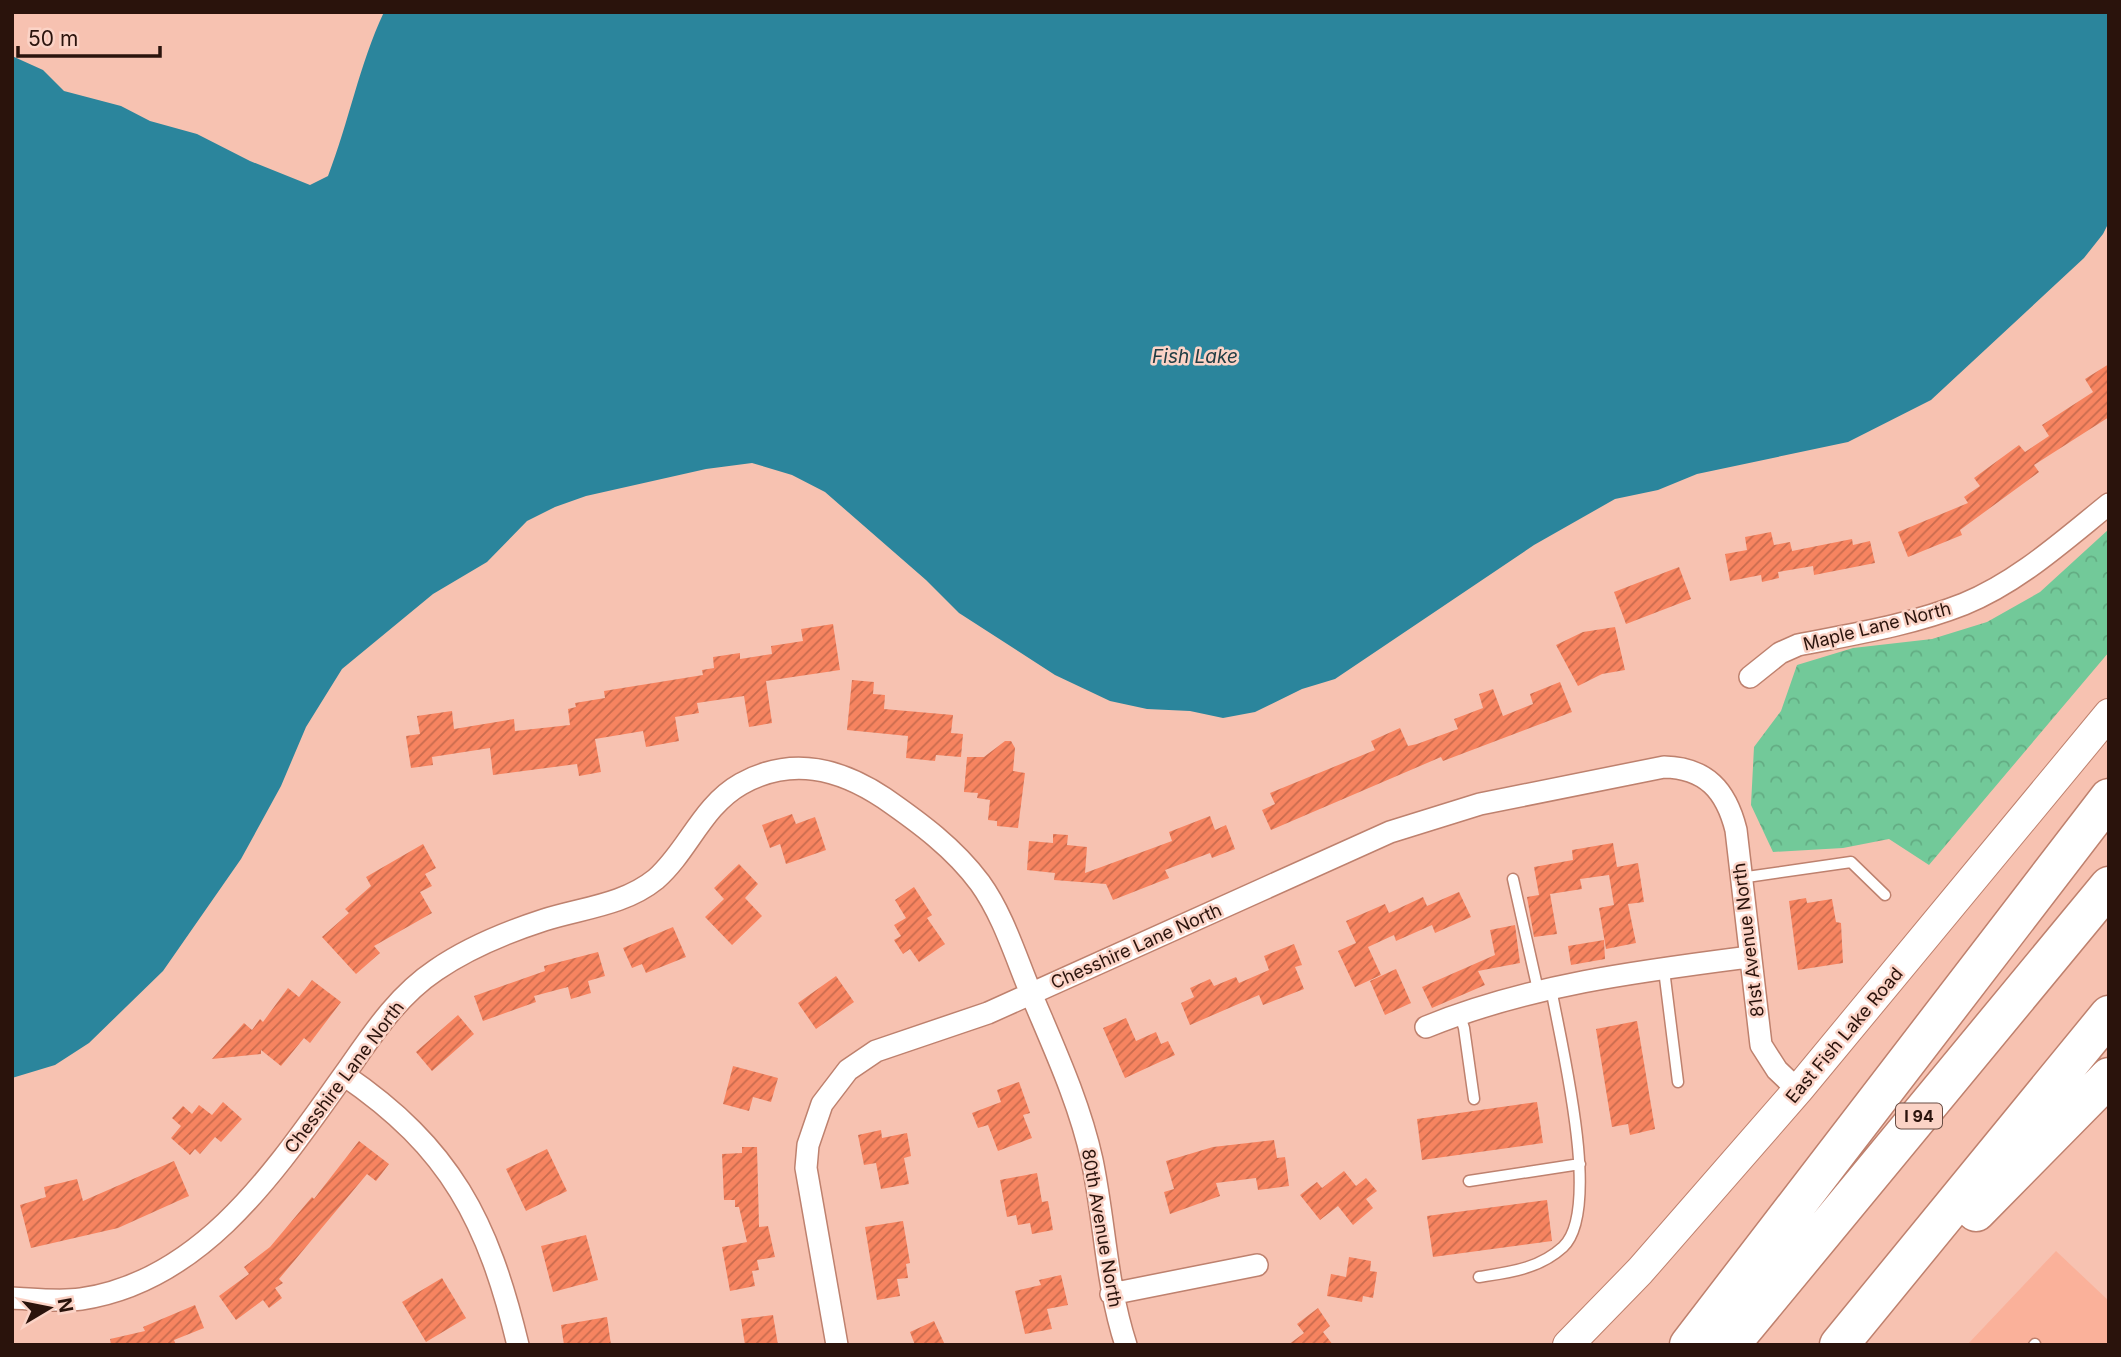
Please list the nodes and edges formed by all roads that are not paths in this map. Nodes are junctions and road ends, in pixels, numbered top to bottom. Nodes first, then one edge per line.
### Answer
1 (2109, 504) edge
2 (1751, 677) dead end
3 (2109, 714) edge
4 (1712, 781) joint
5 (2109, 798) edge
6 (2109, 838) edge
7 (1740, 878) junction
8 (1513, 879) dead end
9 (2109, 886) edge
10 (1885, 895) dead end
11 (1749, 957) junction
12 (1664, 970) junction
13 (1545, 989) junction
14 (1031, 994) junction
15 (1459, 1013) junction
16 (2109, 1015) edge
17 (1426, 1027) dead end
18 (344, 1074) junction
19 (2109, 1077) edge
20 (1678, 1082) dead end
21 (1798, 1090) junction
22 (1881, 1096) junction
23 (1474, 1099) dead end
24 (1580, 1164) junction
25 (1469, 1181) dead end
26 (1258, 1265) dead end
27 (1479, 1277) dead end
28 (1111, 1294) junction
29 (12, 1298) edge
30 (518, 1345) edge
31 (837, 1345) edge
32 (1126, 1345) edge
33 (1568, 1345) edge
34 (1689, 1345) edge
35 (1730, 1345) edge
36 (1839, 1345) edge
37 (1848, 1345) edge

1 - 2 street, Maple Lane North
3 - 21 street, East Fish Lake Road
4 - 7 street, 81st Avenue North
4 - 14 street, Chesshire Lane North
5 - 22 highway
6 - 22 highway
7 - 10 lane
7 - 11 street, 81st Avenue North
8 - 13 lane
9 - 35 highway, I 94
11 - 12 street
11 - 21 street, 81st Avenue North
12 - 13 street
12 - 20 lane
13 - 15 street
13 - 24 lane
14 - 18 street, Chesshire Lane North
14 - 28 street, 80th Avenue North
14 - 31 street
15 - 17 street
15 - 23 lane
16 - 36 highway
18 - 29 street, Chesshire Lane North
18 - 30 street
19 - 37 highway
21 - 33 street, East Fish Lake Road
22 - 34 highway
24 - 25 lane
24 - 27 lane
26 - 28 street
28 - 32 street, 80th Avenue North

